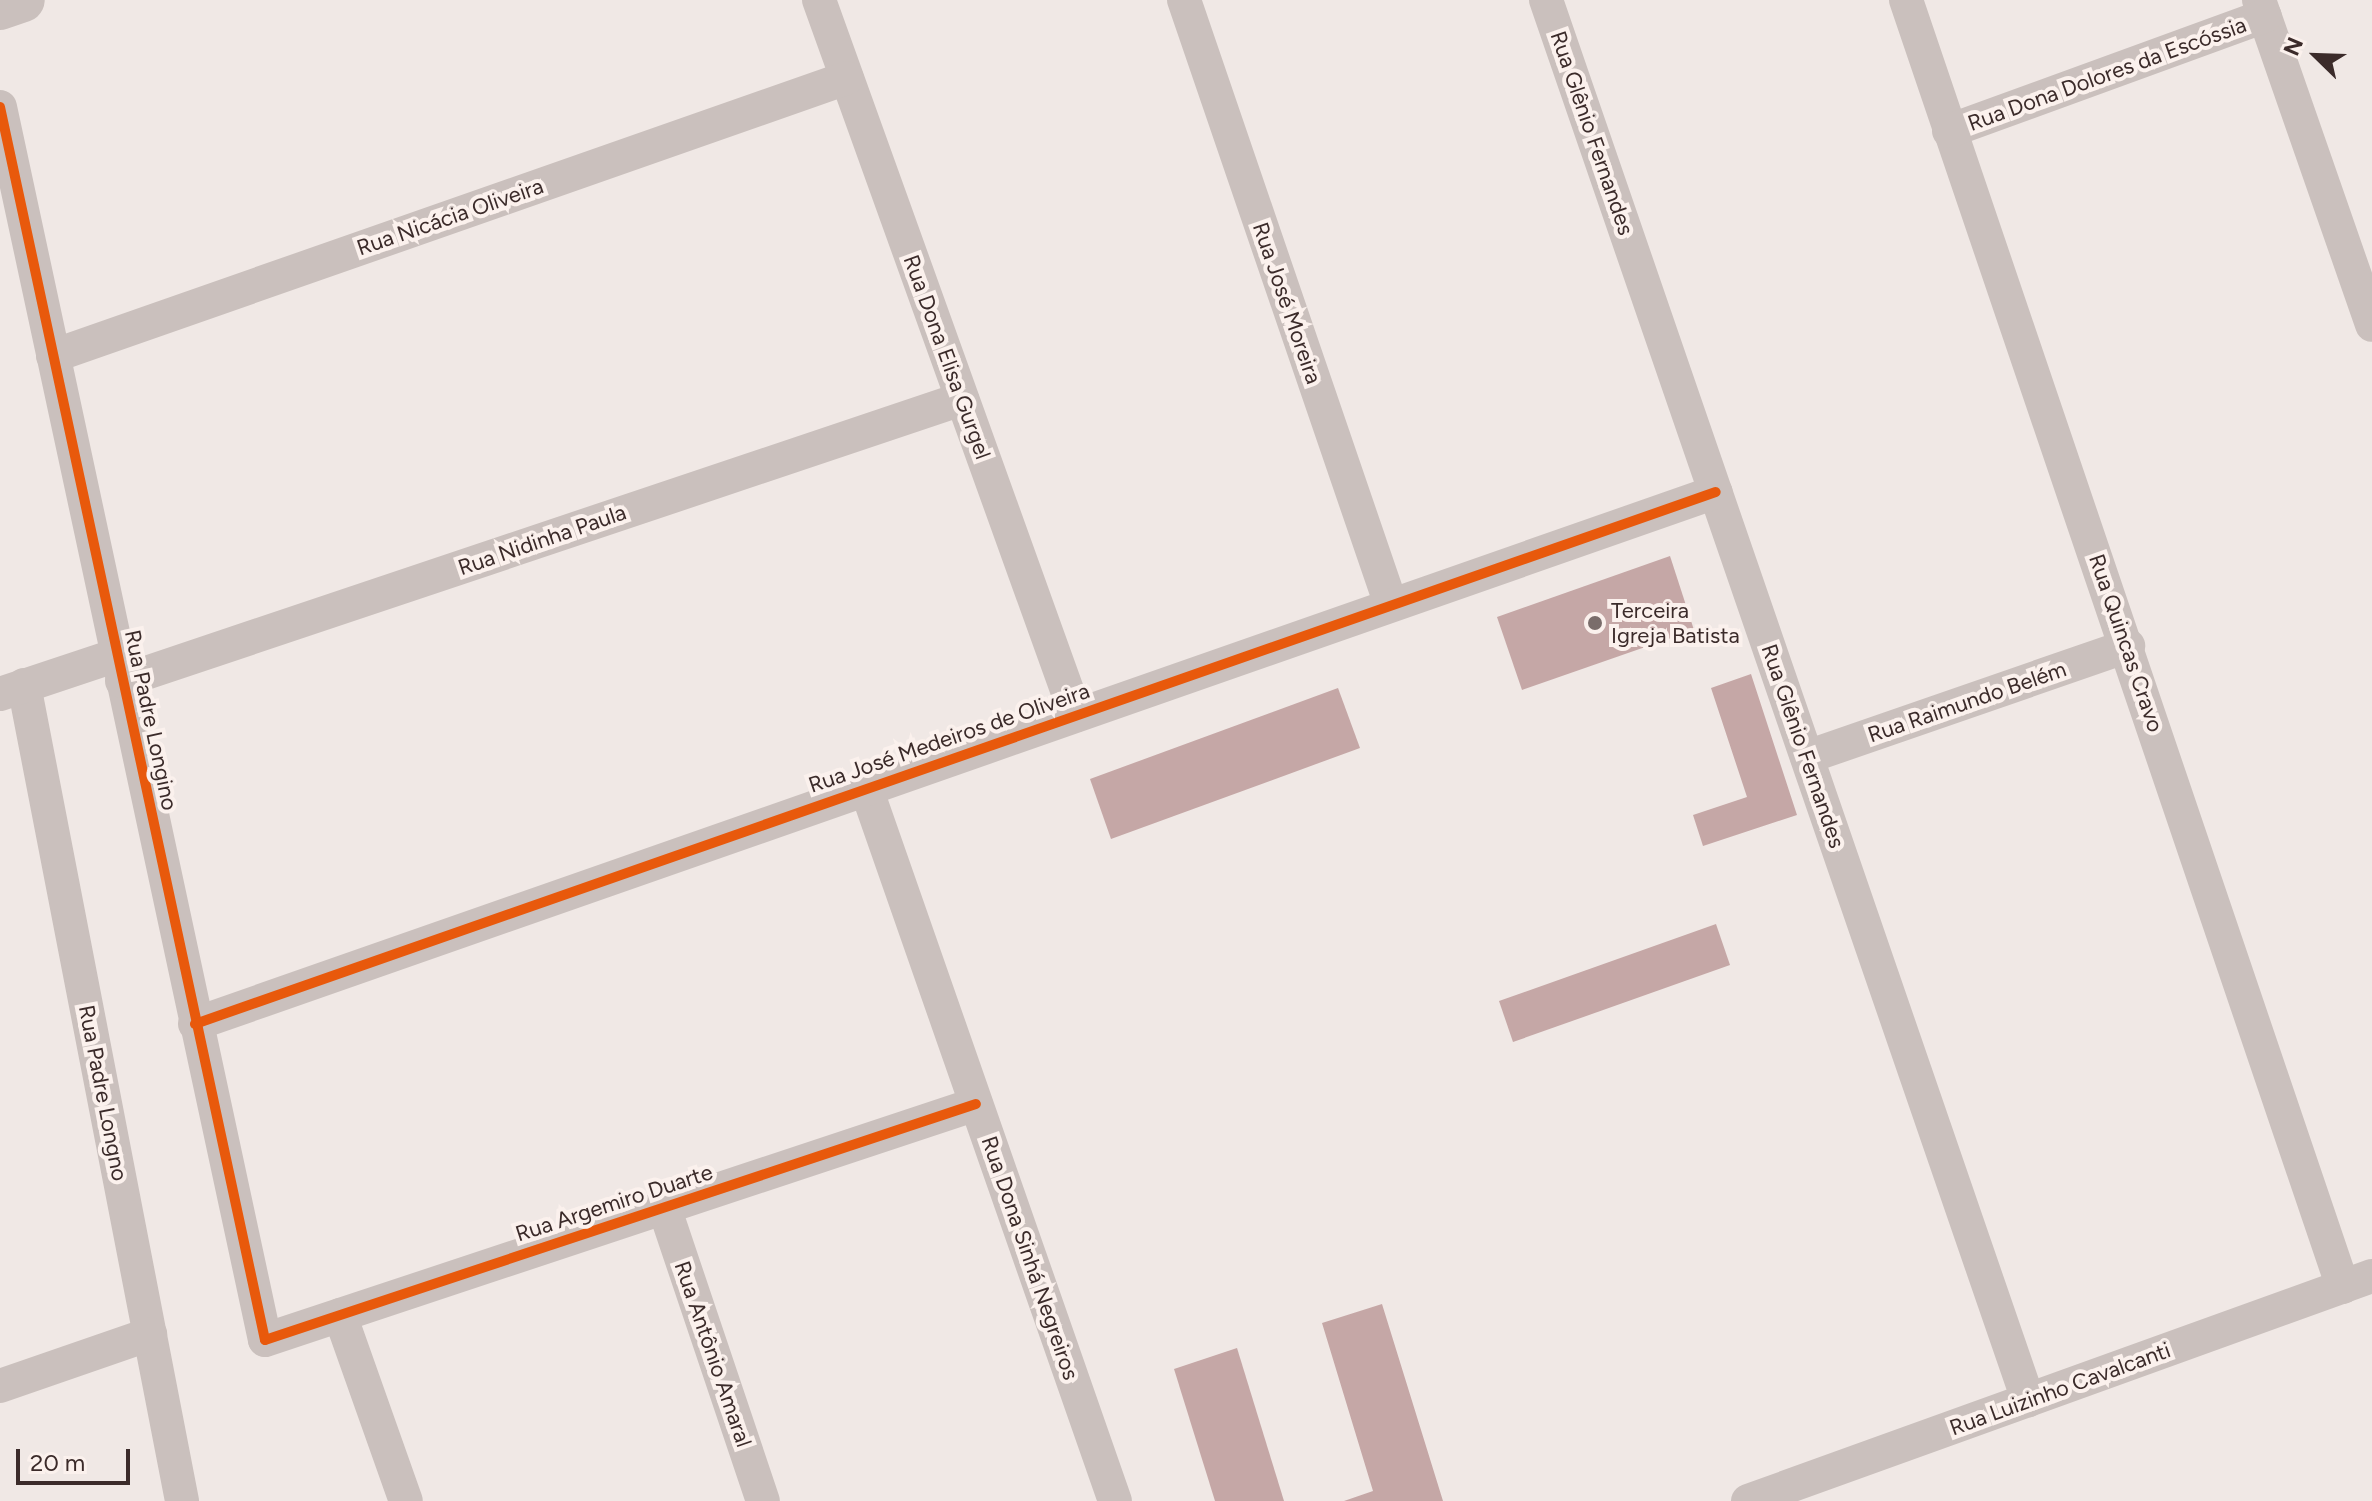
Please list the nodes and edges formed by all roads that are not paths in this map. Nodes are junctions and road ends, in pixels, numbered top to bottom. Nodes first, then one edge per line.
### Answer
1 (23, 0) edge
2 (819, 0) edge
3 (1184, 0) edge
4 (1546, 0) edge
5 (1906, 0) edge
6 (0, 8) edge
7 (2262, 8) edge
8 (847, 78) junction
9 (0, 107) edge
10 (1949, 131) junction
11 (2372, 325) edge
12 (53, 356) junction
13 (962, 399) junction
14 (1716, 492) junction
15 (1391, 605) junction
16 (2128, 646) junction
17 (119, 668) junction
18 (12, 690) edge
19 (1076, 715) junction
20 (1807, 757) junction
21 (866, 788) junction
22 (195, 1024) junction
23 (976, 1104) junction
24 (664, 1207) junction
25 (2358, 1281) edge
26 (340, 1315) junction
27 (150, 1334) junction
28 (265, 1340) joint
29 (0, 1386) edge
30 (2028, 1400) junction
31 (1820, 1489) edge
32 (182, 1501) edge
33 (406, 1501) edge
34 (763, 1501) edge
35 (1115, 1501) edge
36 (1748, 1501) edge

1 - 6 street
2 - 8 street, Rua Dona Elisa Gurgel
3 - 15 street, Rua José Moreira
4 - 14 street, Rua Glênio Fernandes
5 - 10 street, Rua Quincas Cravo
7 - 10 street, Rua Dona Dolores da Escóssia
7 - 11 street
8 - 12 street, Rua Nicácia Oliveira
8 - 13 street, Rua Dona Elisa Gurgel
9 - 12 street, Rua Padre Longino
10 - 16 street, Rua Quincas Cravo
12 - 17 street, Rua Padre Longino
13 - 17 street, Rua Nidinha Paula
13 - 19 street, Rua Dona Elisa Gurgel
14 - 15 street, Rua José Medeiros de Oliveira
14 - 20 street, Rua Glênio Fernandes
15 - 19 street, Rua José Medeiros de Oliveira
16 - 20 street, Rua Raimundo Belém
16 - 25 street, Rua Quincas Cravo
17 - 18 street, Rua Nidinha Paula
17 - 22 street, Rua Padre Longino
18 - 27 street, Rua Padre Longno
19 - 21 street, Rua José Medeiros de Oliveira
20 - 30 street, Rua Glênio Fernandes
21 - 22 street, Rua José Medeiros de Oliveira
21 - 23 street, Rua Dona Sinhá Negreiros
22 - 28 street, Rua Padre Longino
23 - 24 street, Rua Argemiro Duarte
23 - 35 street, Rua Dona Sinhá Negreiros
24 - 26 street, Rua Argemiro Duarte
24 - 34 street, Rua Antônio Amaral
25 - 30 street, Rua Luizinho Cavalcanti
26 - 28 street, Rua Argemiro Duarte
26 - 33 street
27 - 29 street
27 - 32 street, Rua Padre Longno
30 - 31 street, Rua Luizinho Cavalcanti
31 - 36 street, Rua Luizinho Cavalcanti

